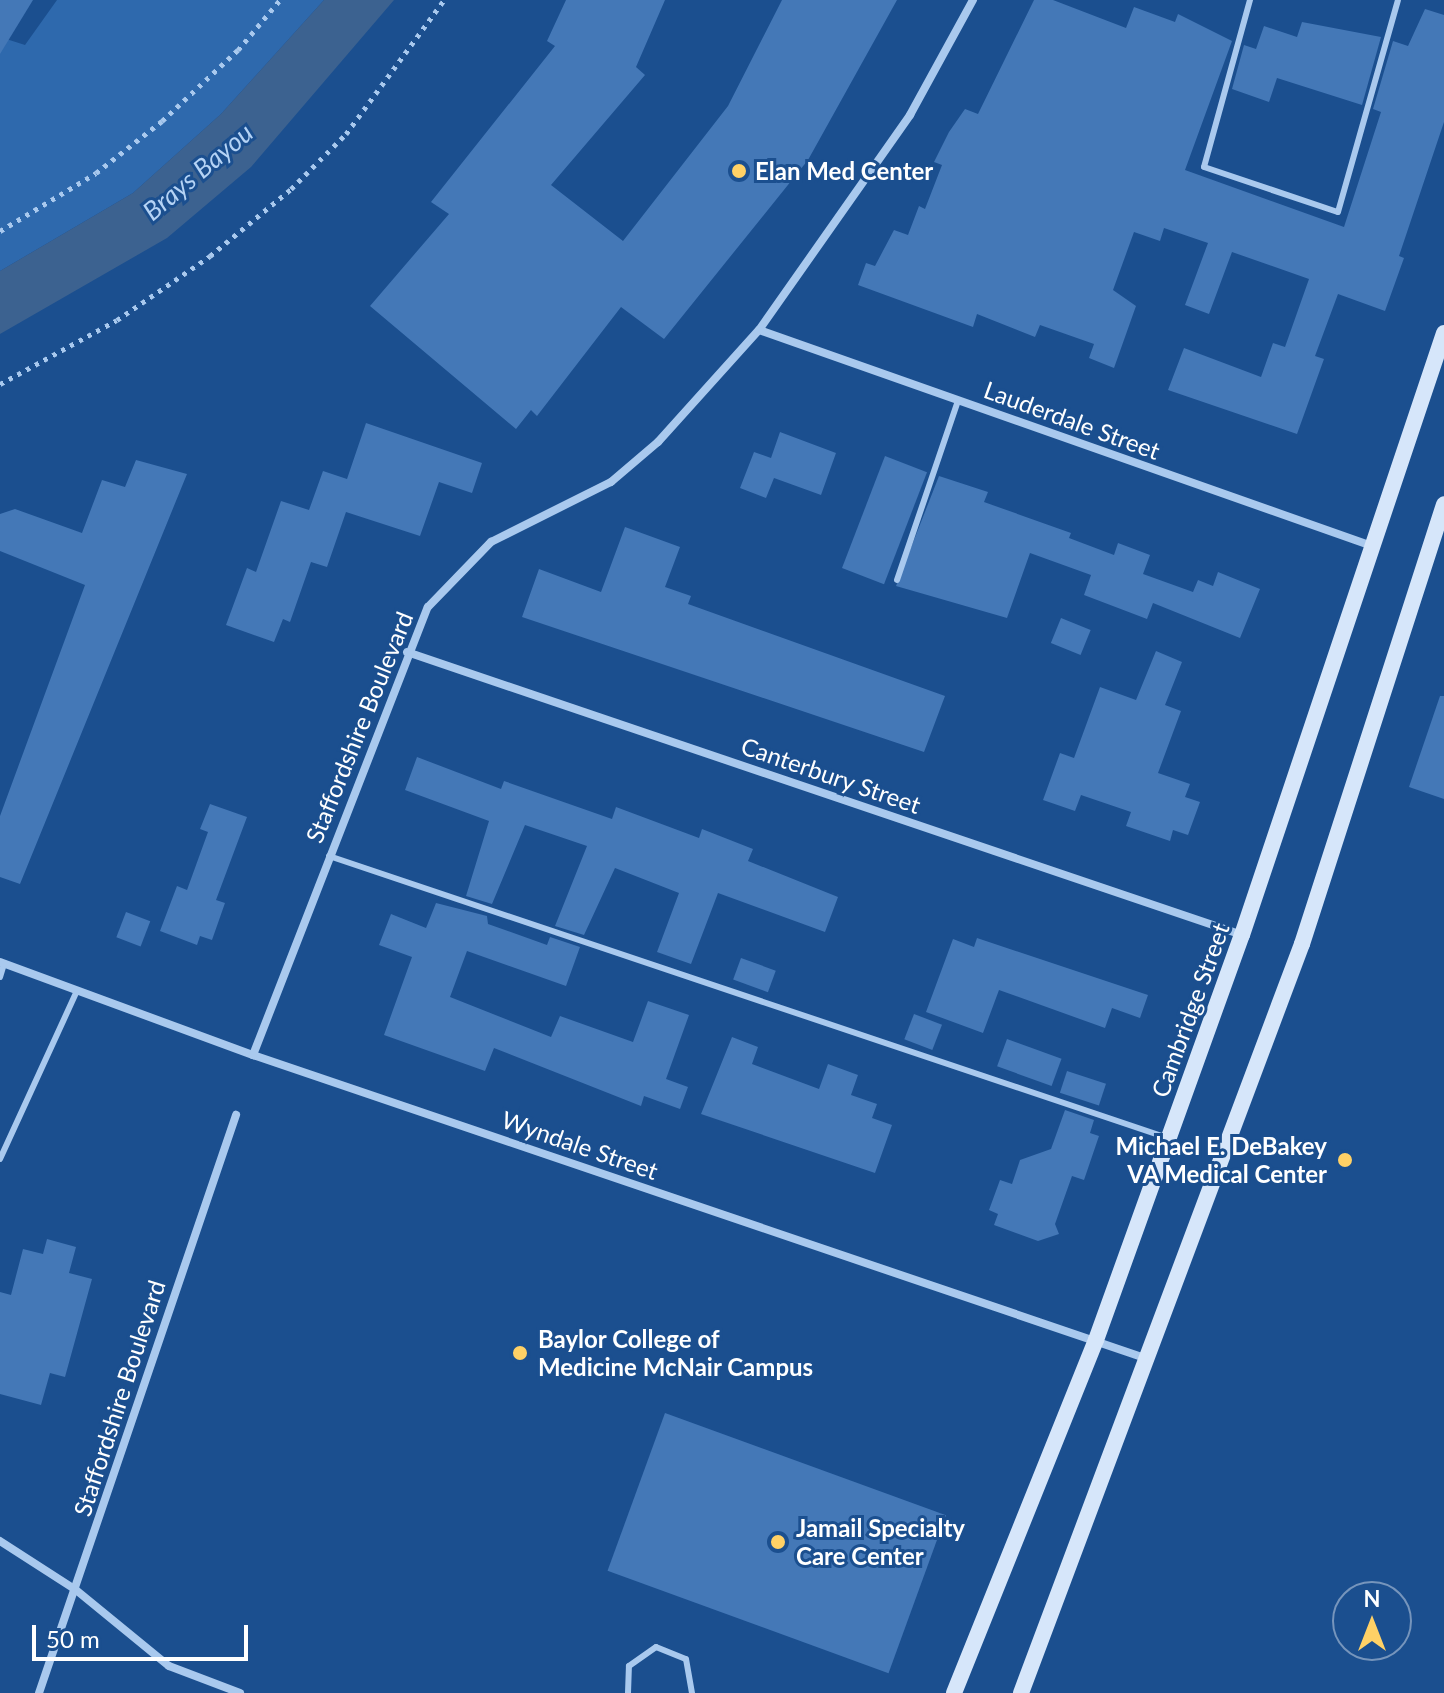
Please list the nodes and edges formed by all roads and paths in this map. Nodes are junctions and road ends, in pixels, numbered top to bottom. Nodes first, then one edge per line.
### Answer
1 (280, 0) edge
2 (444, 0) edge
3 (973, 0) edge
4 (1250, 0) edge
5 (1398, 0) edge
6 (0, 231) edge
7 (759, 330) junction
8 (1444, 333) edge
9 (0, 384) edge
10 (958, 401) junction
11 (1444, 504) edge
12 (1372, 546) junction
13 (897, 580) dead end
14 (407, 652) junction
15 (329, 856) junction
16 (1242, 935) junction
17 (2, 963) edge
18 (0, 977) edge
19 (76, 993) junction
20 (253, 1055) junction
21 (236, 1115) dead end
22 (1169, 1138) junction
23 (0, 1159) edge
24 (1096, 1340) junction
25 (1150, 1360) junction
26 (0, 1541) edge
27 (76, 1590) junction
28 (39, 1693) edge
29 (240, 1693) edge
30 (628, 1693) edge
31 (692, 1693) edge
32 (954, 1693) edge
33 (1021, 1693) edge

1 - 6 path
2 - 9 path
3 - 7 street, Staffordshire Boulevard
4 - 5 lane
7 - 10 street, Lauderdale Street
7 - 14 street, Staffordshire Boulevard
8 - 12 street, Cambridge Street
10 - 12 street, Lauderdale Street
10 - 13 lane
11 - 25 street
12 - 16 street, Cambridge Street
14 - 15 street, Staffordshire Boulevard
14 - 16 street, Canterbury Street
15 - 20 street, Staffordshire Boulevard
15 - 22 lane
16 - 22 street, Cambridge Street
17 - 18 lane
17 - 19 street, Wyndale Street
19 - 20 street, Wyndale Street
19 - 23 lane
20 - 24 street, Wyndale Street
21 - 27 street, Staffordshire Boulevard
22 - 24 street, Cambridge Street
24 - 25 street, Wyndale Street
24 - 32 street, Cambridge Street
25 - 33 street
26 - 27 street
27 - 28 street, Staffordshire Boulevard
27 - 29 street
30 - 31 lane

